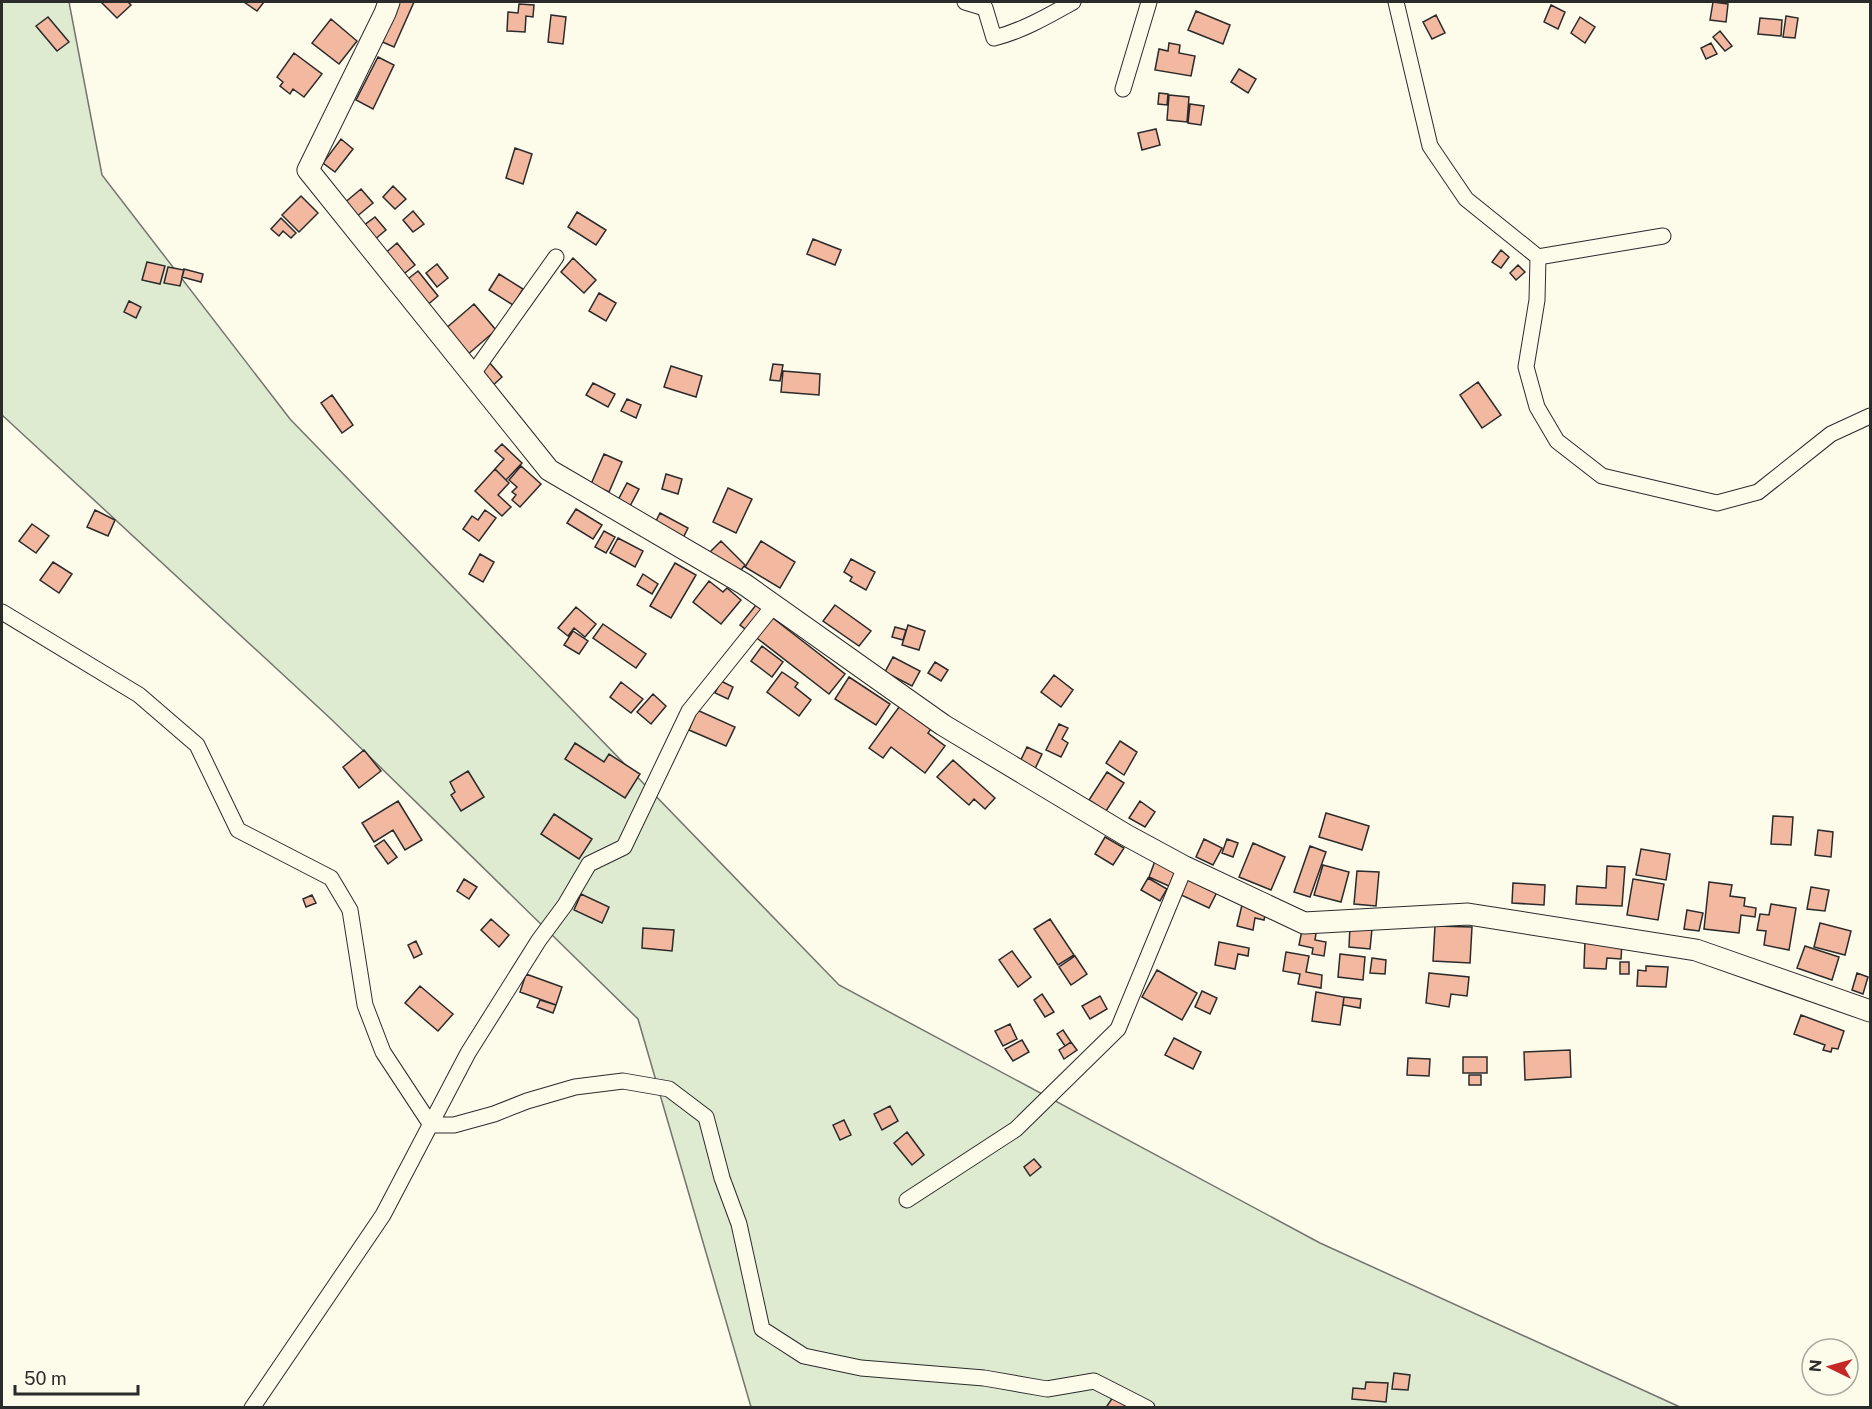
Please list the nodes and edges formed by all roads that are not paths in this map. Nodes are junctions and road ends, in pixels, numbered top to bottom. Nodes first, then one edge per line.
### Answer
1 (389, 2) edge
2 (965, 2) edge
3 (1073, 2) edge
4 (1149, 2) edge
5 (1396, 2) edge
6 (1123, 88) dead end
7 (1663, 236) dead end
8 (556, 257) dead end
9 (1538, 257) junction
10 (472, 375) junction
11 (1870, 416) edge
12 (774, 605) junction
13 (2, 612) edge
14 (1185, 867) junction
15 (1870, 1011) edge
16 (431, 1125) junction
17 (907, 1200) dead end
18 (252, 1407) edge
19 (1147, 1407) edge

1 - 10 street
2 - 3 street
4 - 6 street
5 - 9 street
7 - 9 street
8 - 10 street
9 - 11 street
10 - 12 street
12 - 14 street
12 - 16 street
13 - 16 street
14 - 15 street
14 - 17 street
16 - 18 street
16 - 19 street

